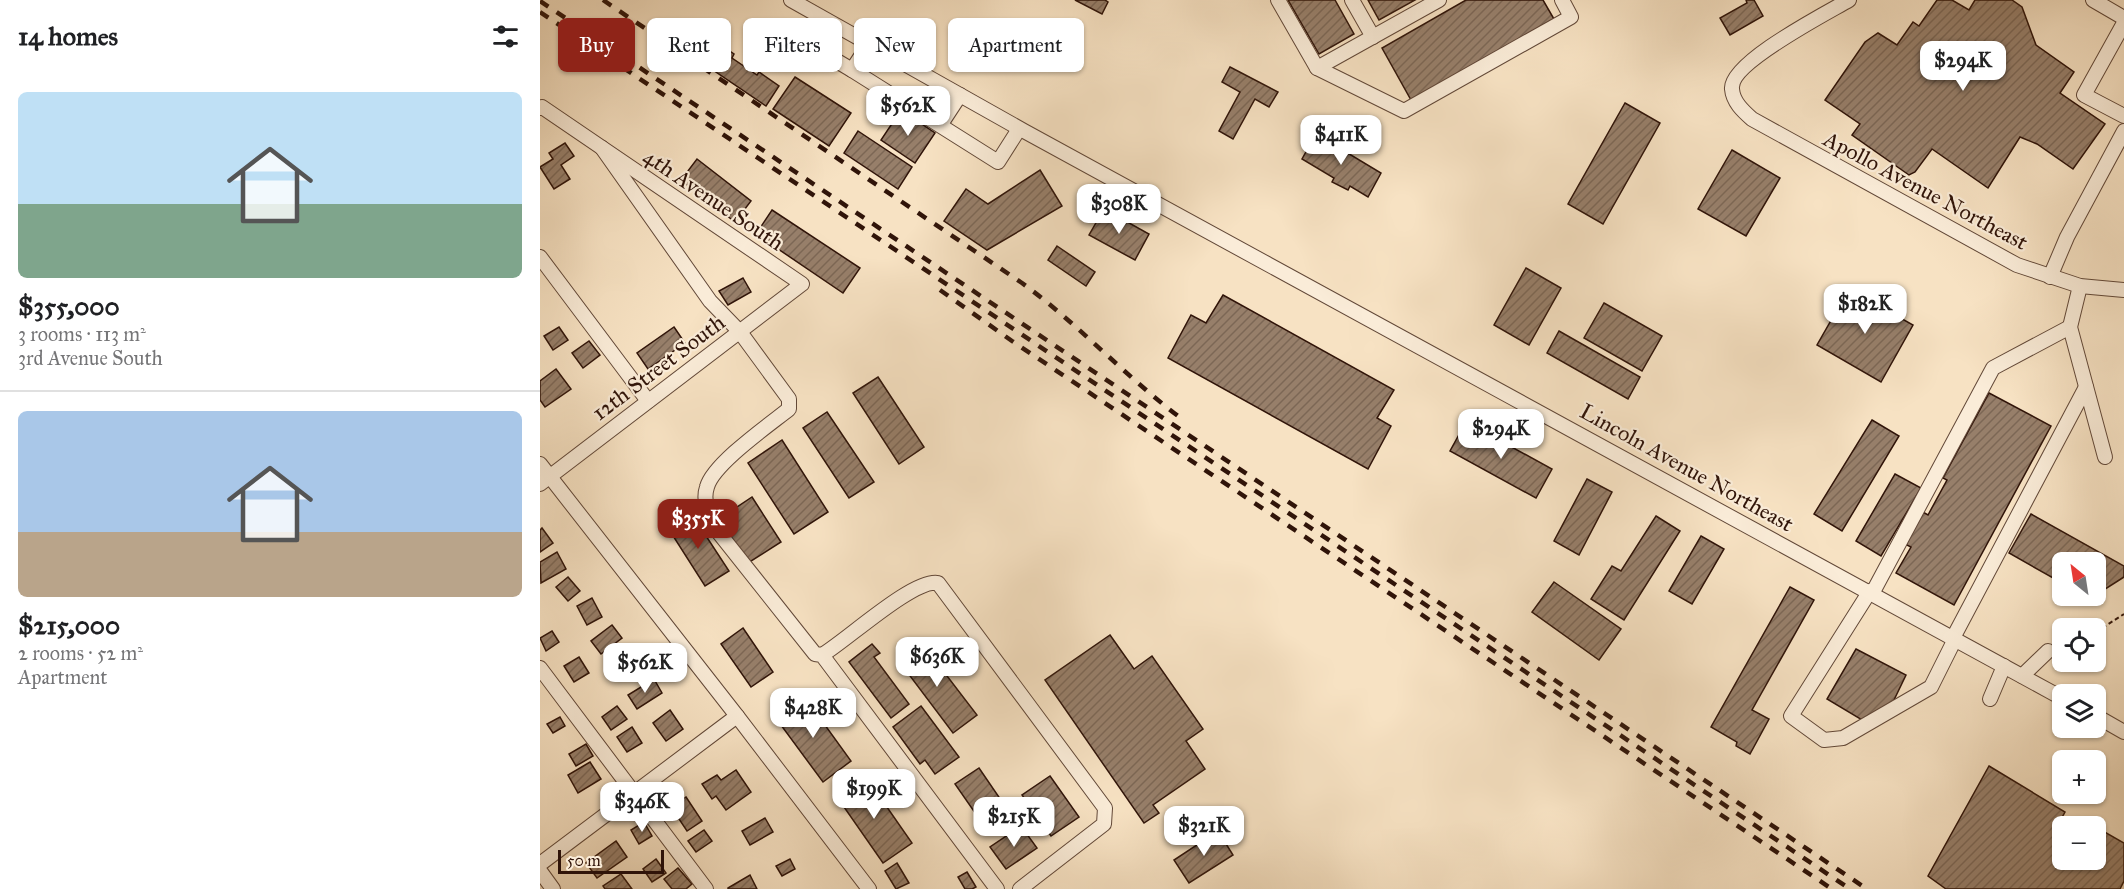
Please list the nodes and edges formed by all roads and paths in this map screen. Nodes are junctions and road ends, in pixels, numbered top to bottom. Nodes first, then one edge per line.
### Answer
1 (791, 0) edge
2 (1278, 0) edge
3 (1352, 0) edge
4 (1439, 0) edge
5 (1562, 0) edge
6 (2092, 0) edge
7 (1844, 1) edge
8 (2124, 18) edge
9 (2124, 23) edge
10 (854, 36) edge
11 (1373, 37) junction
12 (842, 64) edge
13 (854, 67) edge
14 (1317, 68) junction
15 (852, 70) junction
16 (919, 72) edge
17 (960, 95) junction
18 (541, 108) edge
19 (2124, 116) edge
20 (941, 124) junction
21 (1019, 129) junction
22 (2124, 131) edge
23 (602, 148) junction
24 (540, 257) edge
25 (2050, 277) junction
26 (802, 284) joint
27 (2080, 286) junction
28 (2124, 290) edge
29 (2070, 327) junction
30 (740, 332) junction
31 (2086, 387) junction
32 (648, 401) junction
33 (2105, 457) dead end
34 (540, 464) edge
35 (545, 481) edge
36 (1871, 592) junction
37 (2124, 614) edge
38 (2106, 626) edge
39 (1954, 638) junction
40 (2048, 651) dead end
41 (822, 655) junction
42 (2004, 666) junction
43 (540, 668) edge
44 (2022, 676) junction
45 (2052, 692) edge
46 (1990, 699) dead end
47 (737, 716) junction
48 (2106, 722) edge
49 (2124, 732) edge
50 (635, 793) junction
51 (540, 864) edge
52 (540, 871) edge
53 (553, 889) edge
54 (706, 889) edge
55 (868, 889) edge
56 (997, 889) edge
57 (1020, 889) edge

1 - 10 street, Lincoln Avenue Northeast
2 - 14 street
3 - 11 street
4 - 11 street
5 - 14 street
6 - 8 street
7 - 25 street, Apollo Avenue Northeast
9 - 19 street
11 - 14 street
12 - 15 street
13 - 15 street
15 - 20 street
16 - 17 street, Lincoln Avenue Northeast
17 - 20 street
17 - 21 street, Lincoln Avenue Northeast
18 - 23 street, 4th Avenue South
20 - 21 street
21 - 36 street, Lincoln Avenue Northeast
22 - 25 street
23 - 26 street, 4th Avenue South
23 - 30 street, 4th Avenue South
24 - 32 street
25 - 27 street, Apollo Avenue Northeast
26 - 30 street, 12th Street South
27 - 28 street, Apollo Avenue Northeast
27 - 29 street
29 - 31 street
29 - 36 street
30 - 32 street, 12th Street South
30 - 41 street, 4th Avenue South
31 - 33 street
31 - 39 street
32 - 35 street, 12th Street South
34 - 35 street
35 - 47 street
36 - 39 street, Lincoln Avenue Northeast
36 - 39 street
37 - 38 path
39 - 42 street, Lincoln Avenue Northeast
40 - 44 street
41 - 56 street
41 - 57 street
42 - 44 street, Lincoln Avenue Northeast
42 - 46 street
43 - 50 street
44 - 45 street, Lincoln Avenue Northeast
47 - 50 street
47 - 55 street
48 - 49 street
50 - 51 street
50 - 54 street
52 - 53 street

